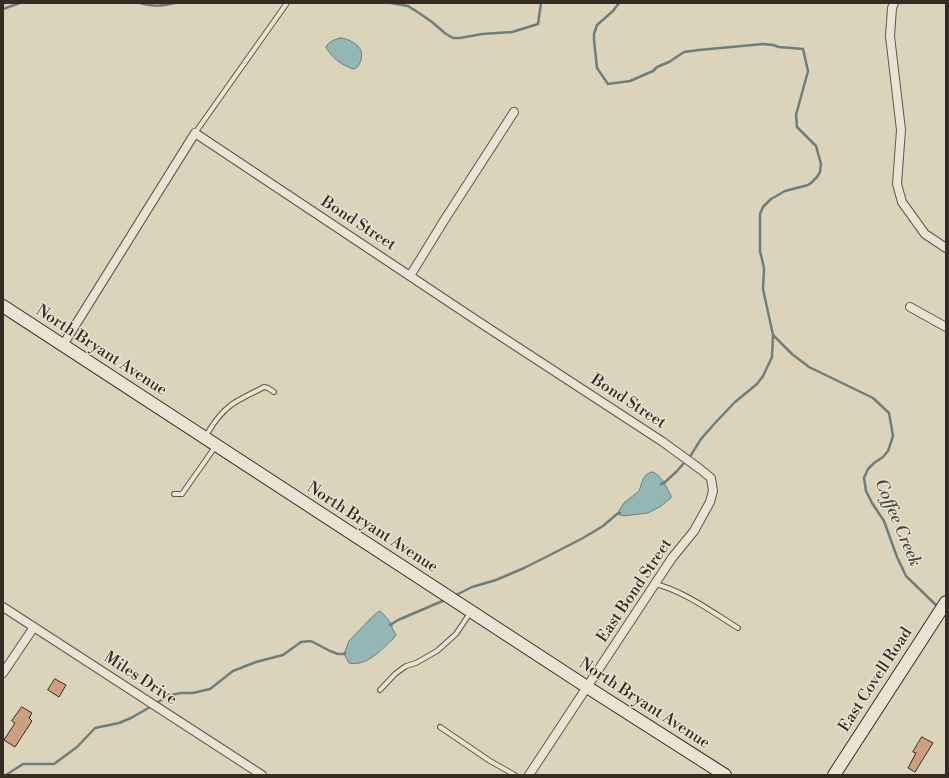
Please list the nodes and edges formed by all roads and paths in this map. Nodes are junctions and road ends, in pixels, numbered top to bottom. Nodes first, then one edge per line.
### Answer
1 (287, 3) edge
2 (894, 3) edge
3 (514, 112) dead end
4 (195, 133) junction
5 (946, 248) edge
6 (410, 276) junction
7 (3, 306) edge
8 (910, 307) dead end
9 (946, 326) edge
10 (63, 345) junction
11 (274, 392) dead end
12 (205, 438) junction
13 (216, 445) junction
14 (711, 478) joint
15 (174, 494) dead end
16 (654, 584) junction
17 (946, 602) edge
18 (3, 607) edge
19 (471, 611) junction
20 (34, 627) junction
21 (738, 628) dead end
22 (3, 673) edge
23 (587, 687) junction
24 (380, 690) dead end
25 (440, 727) dead end
26 (262, 775) edge
27 (515, 775) edge
28 (529, 775) edge
29 (725, 775) edge
30 (834, 775) edge

1 - 4 lane
2 - 5 street
3 - 6 street
4 - 6 street, Bond Street
4 - 10 street
6 - 14 street, Bond Street
7 - 10 street, North Bryant Avenue
8 - 9 street
10 - 12 street, North Bryant Avenue
11 - 12 lane
12 - 13 street, North Bryant Avenue
13 - 15 lane
13 - 19 street, North Bryant Avenue
14 - 16 street, East Bond Street
16 - 21 lane
16 - 23 street, East Bond Street
17 - 30 street, East Covell Road
18 - 20 street, Miles Drive
19 - 23 street, North Bryant Avenue
19 - 24 lane
20 - 22 street
20 - 26 street, Miles Drive
23 - 28 street, East Bond Street
23 - 29 street, North Bryant Avenue
25 - 27 lane

